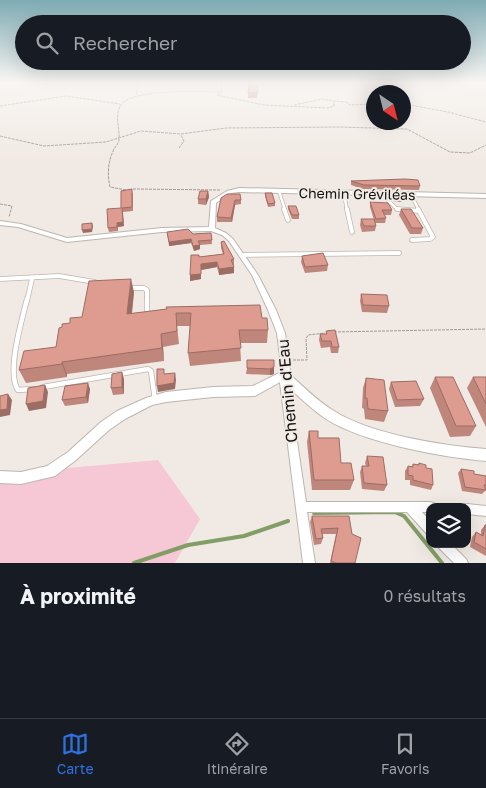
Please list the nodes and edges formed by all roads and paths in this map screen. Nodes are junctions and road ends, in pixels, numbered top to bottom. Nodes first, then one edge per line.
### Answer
1 (119, 108) edge
2 (428, 108) edge
3 (486, 122) edge
4 (181, 134) junction
5 (0, 136) edge
6 (120, 138) junction
7 (486, 145) edge
8 (179, 148) dead end
9 (279, 191) junction
10 (229, 192) junction
11 (344, 194) junction
12 (381, 194) junction
13 (411, 194) junction
14 (486, 196) edge
15 (0, 204) edge
16 (419, 211) junction
17 (288, 220) dead end
18 (0, 223) edge
19 (8, 223) junction
20 (212, 229) junction
21 (352, 232) dead end
22 (412, 240) dead end
23 (399, 253) dead end
24 (242, 255) junction
25 (0, 279) edge
26 (32, 279) junction
27 (100, 283) edge
28 (121, 288) edge
29 (147, 322) edge
30 (486, 329) edge
31 (285, 360) junction
32 (283, 375) junction
33 (155, 400) junction
34 (486, 456) edge
35 (0, 477) edge
36 (301, 507) junction
37 (409, 507) junction
38 (426, 507) edge
39 (471, 509) edge
40 (486, 511) edge
41 (426, 525) edge
42 (449, 548) edge
43 (309, 563) edge
44 (462, 563) edge

1 - 6 path
2 - 3 path
4 - 6 path
4 - 7 path
4 - 8 path
5 - 6 path
6 - 10 path
9 - 10 street, Chemin Gréviléas
9 - 11 street, Chemin Gréviléas
9 - 17 lane
10 - 20 street
11 - 12 street, Chemin Gréviléas
11 - 21 lane
12 - 13 street, Chemin Gréviléas
12 - 16 lane
13 - 14 street, Chemin Gréviléas
13 - 16 lane
15 - 19 path
16 - 22 lane
18 - 19 street
19 - 20 street
20 - 24 street, Chemin d'Eau
23 - 24 lane
24 - 31 street, Chemin d'Eau
25 - 26 lane
26 - 27 lane
26 - 33 lane
28 - 29 lane
30 - 31 path
31 - 32 street, Chemin d'Eau
32 - 33 street
32 - 34 street
32 - 36 street, Chemin d'Eau
33 - 35 street
36 - 37 street
36 - 43 street, Chemin d'Eau
37 - 38 street
37 - 41 street
39 - 40 street
42 - 44 street

